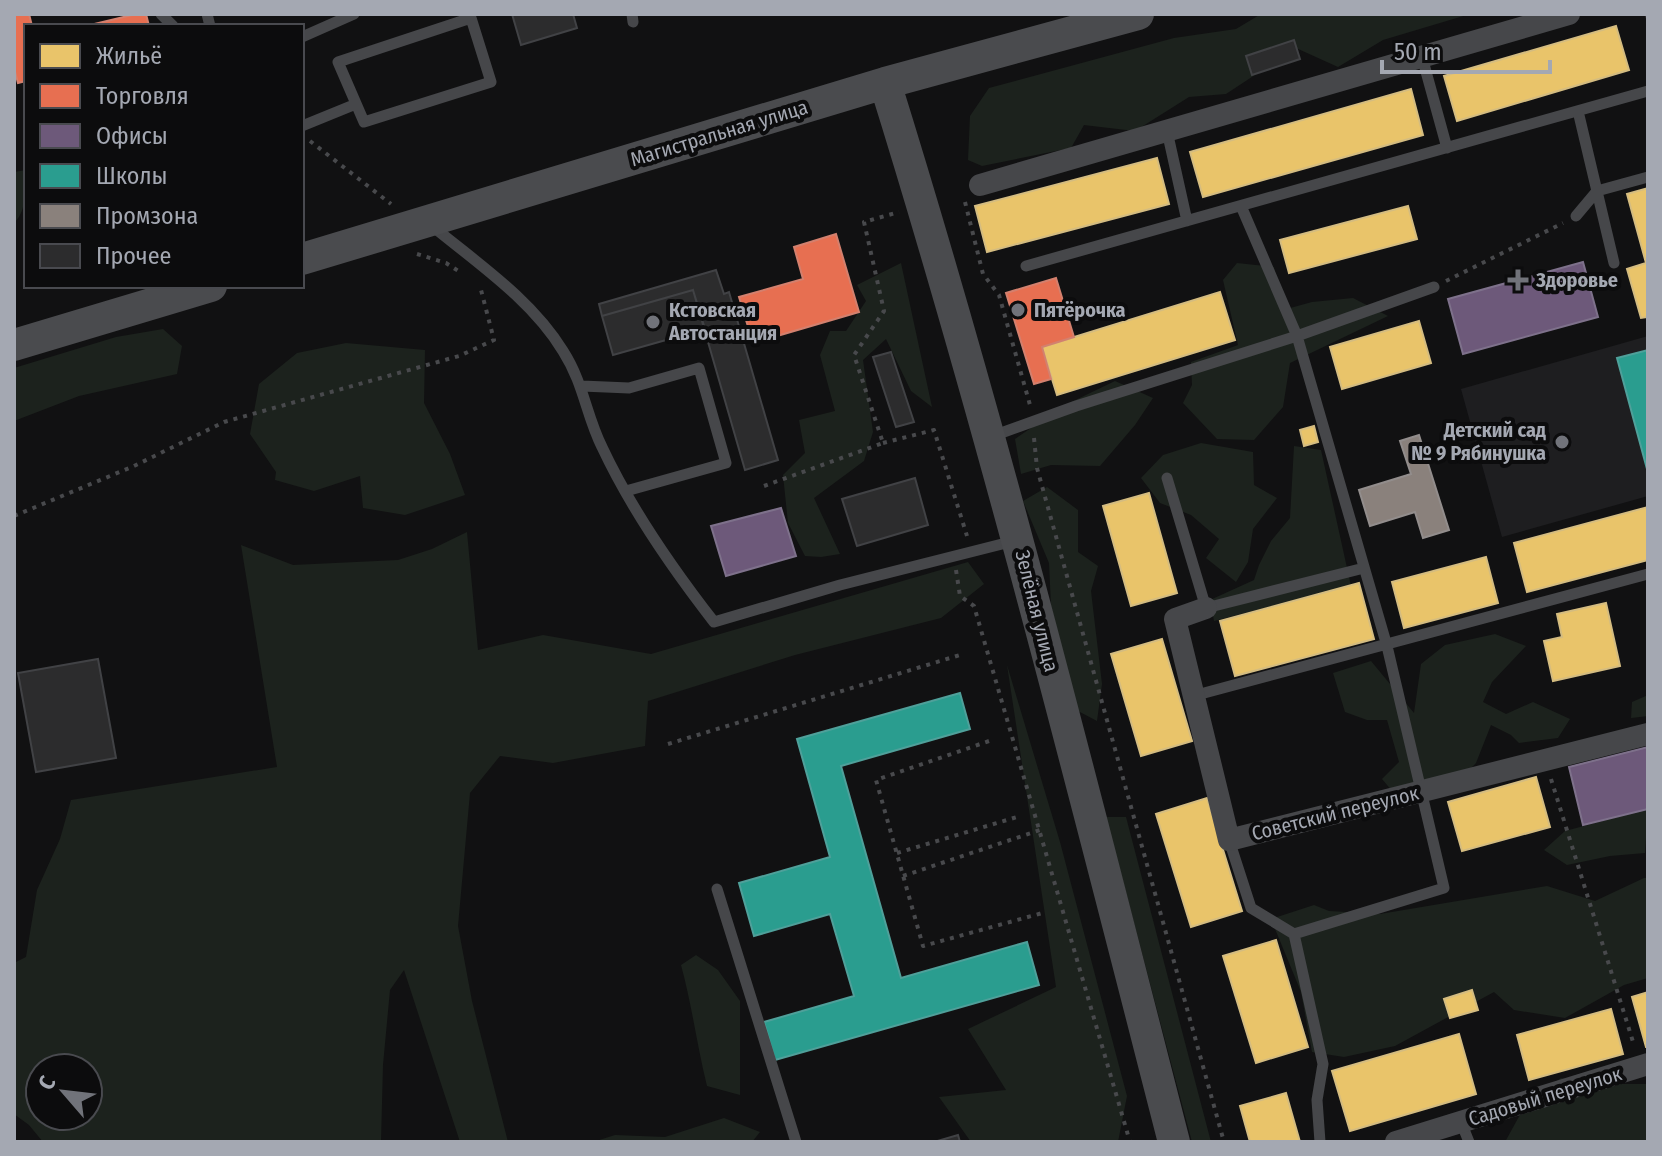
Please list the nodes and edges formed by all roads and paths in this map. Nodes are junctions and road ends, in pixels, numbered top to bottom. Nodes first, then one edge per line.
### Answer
1 (354, 14) edge
2 (1138, 14) edge
3 (1569, 14) edge
4 (304, 36) edge
5 (1422, 57) junction
6 (885, 83) junction
7 (1648, 91) edge
8 (356, 104) junction
9 (1578, 111) junction
10 (304, 125) edge
11 (1167, 131) junction
12 (1447, 148) junction
13 (1648, 177) edge
14 (972, 190) joint
15 (1597, 191) junction
16 (923, 204) junction
17 (1241, 206) junction
18 (1576, 216) joint
19 (427, 221) junction
20 (1187, 221) junction
21 (304, 258) edge
22 (1614, 263) dead end
23 (1026, 266) dead end
24 (1434, 287) joint
25 (204, 288) edge
26 (1297, 336) junction
27 (494, 340) dead end
28 (14, 345) edge
29 (582, 386) junction
30 (1032, 423) junction
31 (989, 437) junction
32 (883, 443) junction
33 (1167, 478) dead end
34 (764, 486) dead end
35 (626, 491) junction
36 (14, 516) edge
37 (1019, 540) junction
38 (972, 551) junction
39 (1364, 568) junction
40 (1648, 574) edge
41 (1206, 608) junction
42 (1387, 646) junction
43 (960, 655) dead end
44 (1192, 696) junction
45 (1648, 734) edge
46 (989, 741) dead end
47 (668, 744) dead end
48 (1545, 760) junction
49 (1422, 791) junction
50 (1017, 817) dead end
51 (1040, 830) junction
52 (1229, 840) junction
53 (897, 853) junction
54 (903, 876) junction
55 (717, 889) dead end
56 (1046, 912) dead end
57 (1294, 934) junction
58 (1644, 1066) edge
59 (1465, 1132) edge
60 (796, 1142) edge
61 (1130, 1142) edge
62 (1174, 1142) edge
63 (1224, 1142) edge
64 (1320, 1142) edge
65 (1396, 1142) edge

1 - 4 lane
2 - 6 main road, Магистральная улица
3 - 5 street
5 - 11 street
5 - 12 lane
6 - 16 main road, Зелёная улица
6 - 19 main road, Магистральная улица
7 - 9 lane
8 - 8 lane
8 - 10 lane
9 - 12 lane
9 - 15 lane
11 - 14 street
11 - 20 lane
12 - 17 lane
13 - 15 lane
14 - 30 path
15 - 18 lane
15 - 22 lane
16 - 31 main road, Зелёная улица
16 - 32 path
17 - 20 lane
17 - 26 lane
18 - 24 path
19 - 21 main road, Магистральная улица
19 - 29 lane
20 - 23 lane
24 - 26 lane
25 - 28 main road
26 - 30 lane
26 - 39 lane
27 - 36 path
29 - 35 lane
29 - 35 lane
30 - 31 lane
30 - 63 path
31 - 37 main road, Зелёная улица
32 - 34 path
32 - 38 path
33 - 41 lane
35 - 38 lane
37 - 38 lane
37 - 62 main road, Зелёная улица
38 - 51 path
39 - 41 lane
39 - 42 lane
40 - 42 lane
41 - 44 street, Советский переулок
42 - 44 lane
42 - 49 lane
43 - 47 path
44 - 52 street, Советский переулок
45 - 48 street, Советский переулок
46 - 53 path
48 - 49 street, Советский переулок
48 - 58 path
49 - 52 street, Советский переулок
49 - 57 lane
50 - 53 path
51 - 54 path
51 - 61 path
52 - 57 lane
53 - 54 path
54 - 56 path
55 - 60 lane
57 - 64 lane
58 - 59 street, Садовый переулок
59 - 65 street, Садовый переулок

